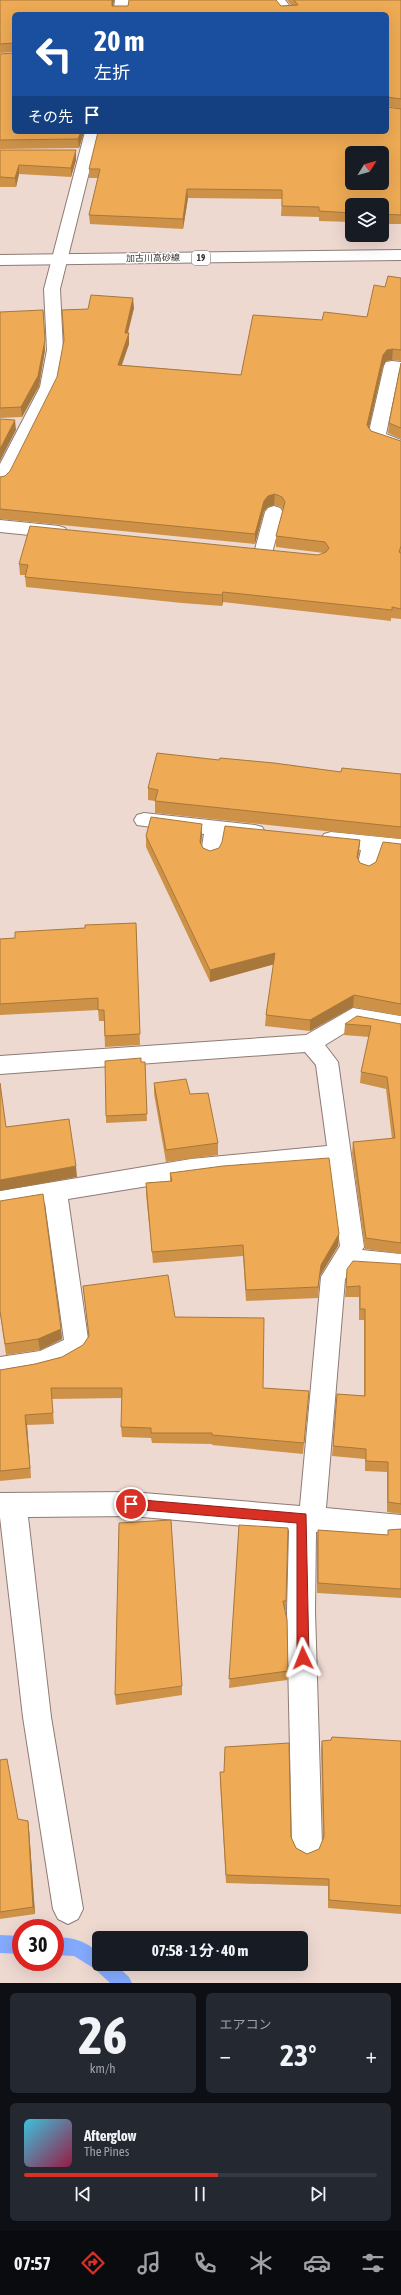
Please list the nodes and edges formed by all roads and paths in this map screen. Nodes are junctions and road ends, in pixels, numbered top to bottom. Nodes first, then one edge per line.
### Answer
1 (122, 0) edge
2 (278, 0) edge
3 (120, 12) edge
4 (287, 12) edge
5 (91, 134) edge
6 (71, 154) edge
7 (86, 154) junction
8 (401, 255) edge
9 (60, 259) junction
10 (0, 260) edge
11 (401, 367) edge
12 (401, 446) edge
13 (0, 481) edge
14 (274, 512) dead end
15 (0, 526) edge
16 (77, 534) edge
17 (263, 553) edge
18 (144, 820) dead end
19 (215, 828) junction
20 (270, 833) edge
21 (310, 837) edge
22 (373, 844) junction
23 (401, 847) edge
24 (211, 853) edge
25 (367, 868) edge
26 (401, 1025) edge
27 (310, 1043) junction
28 (0, 1065) edge
29 (339, 1154) junction
30 (55, 1192) junction
31 (0, 1200) edge
32 (345, 1259) junction
33 (401, 1264) edge
34 (0, 1368) edge
35 (6, 1505) edge
36 (307, 1518) junction
37 (401, 1526) edge
38 (307, 1845) dead end
39 (68, 1909) dead end

1 - 3 street
2 - 4 street
5 - 7 street
6 - 7 street
7 - 9 street
8 - 9 street, 加古川高砂線 / 19
9 - 10 street, 加古川高砂線 / 19
9 - 13 street
11 - 12 street
14 - 17 street
15 - 16 street
18 - 19 street
19 - 20 street
19 - 24 street
21 - 22 street
22 - 23 street
22 - 25 street
26 - 27 street
27 - 28 street
27 - 29 street
29 - 30 street
29 - 32 street
30 - 31 street
30 - 34 street
32 - 33 street
32 - 36 street
35 - 36 street
35 - 39 street
36 - 37 street
36 - 38 street

